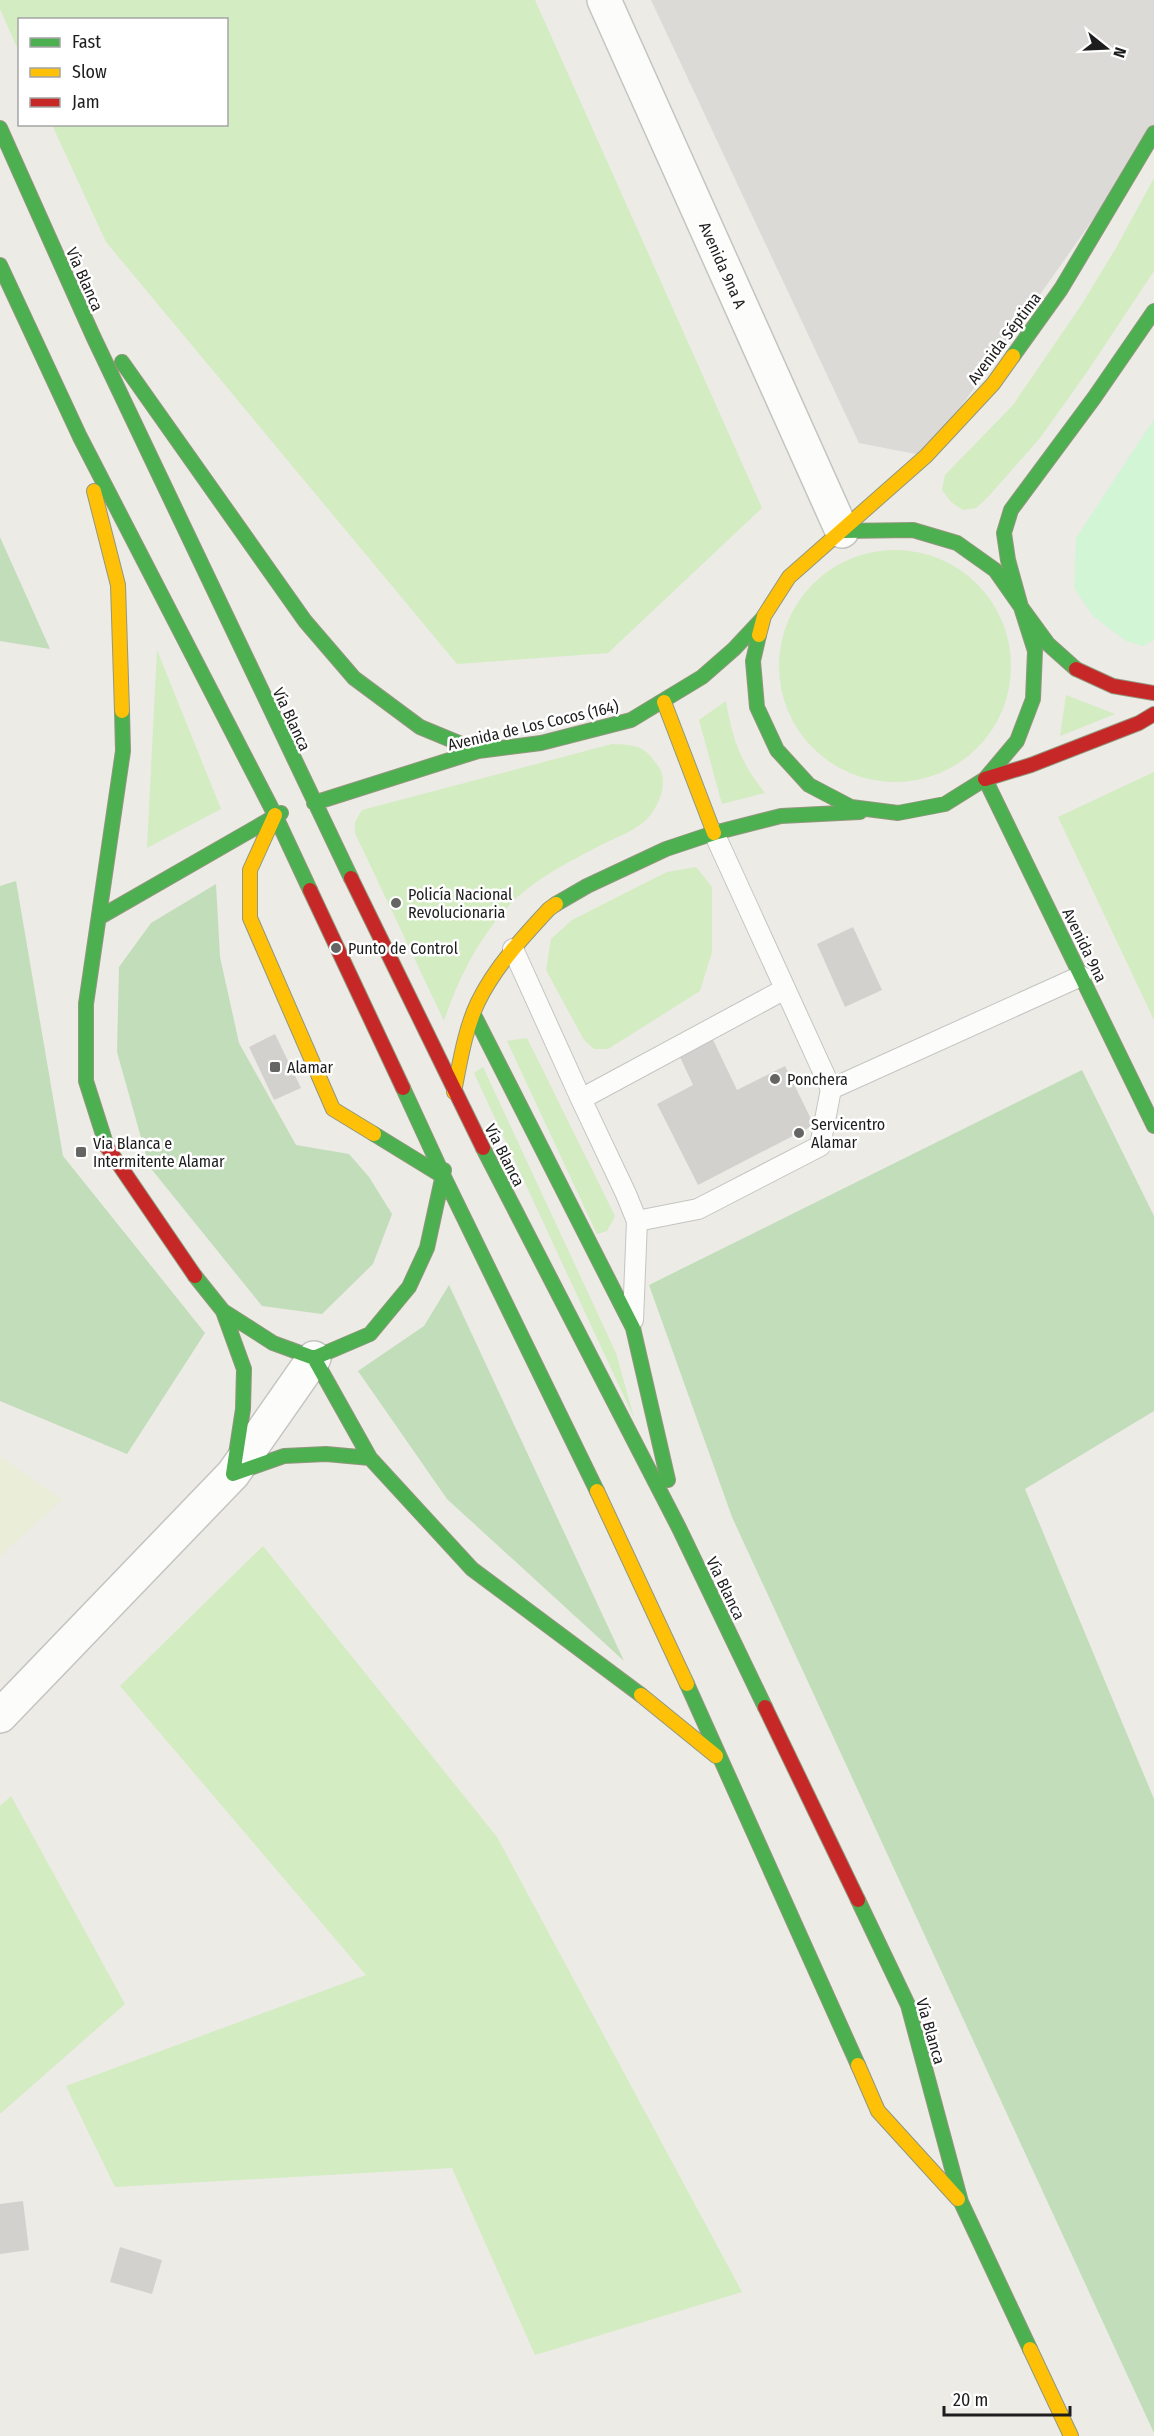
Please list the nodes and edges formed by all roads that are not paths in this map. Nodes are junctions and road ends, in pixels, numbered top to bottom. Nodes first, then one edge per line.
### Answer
1 (604, 0) edge
2 (0, 128) edge
3 (1154, 133) edge
4 (0, 265) edge
5 (75, 297) junction
6 (1154, 311) edge
7 (80, 437) junction
8 (842, 531) junction
9 (1021, 608) junction
10 (764, 616) junction
11 (1154, 693) edge
12 (664, 702) junction
13 (1154, 714) edge
14 (478, 751) junction
15 (985, 779) junction
16 (304, 806) junction
17 (898, 813) junction
18 (274, 815) junction
19 (714, 833) junction
20 (100, 917) junction
21 (513, 949) junction
22 (1081, 976) junction
23 (785, 989) junction
24 (474, 1015) junction
25 (831, 1089) junction
26 (454, 1092) junction
27 (581, 1099) junction
28 (449, 1113) dead end
29 (1154, 1126) edge
30 (444, 1145) dead end
31 (444, 1177) junction
32 (637, 1221) junction
33 (223, 1311) junction
34 (633, 1328) junction
35 (314, 1358) junction
36 (370, 1458) junction
37 (232, 1474) junction
38 (679, 1528) junction
39 (0, 1716) edge
40 (723, 1763) junction
41 (961, 2202) junction
42 (1071, 2436) edge

1 - 8 street, Avenida 9na A
2 - 5 main road, Vía Blanca
3 - 8 main road, Avenida Séptima
4 - 7 main road, Vía Blanca
5 - 14 main road
5 - 16 main road, Vía Blanca
6 - 9 main road
7 - 18 main road, Vía Blanca
7 - 20 main road
8 - 9 main road
8 - 10 main road, Avenida Séptima
9 - 11 main road
9 - 15 main road
10 - 12 main road, Avenida de Los Cocos (164)
10 - 17 main road
12 - 14 main road, Avenida de Los Cocos (164)
12 - 19 main road
13 - 15 main road
14 - 16 main road, Avenida de Los Cocos (164)
15 - 17 main road
15 - 22 main road, Avenida 9na
16 - 18 main road, Avenida de Los Cocos (164)
16 - 26 main road, Vía Blanca
17 - 19 main road
18 - 20 main road, Avenida de Los Cocos (164)
18 - 31 main road, Vía Blanca
18 - 31 main road
19 - 21 main road
19 - 23 lane
20 - 33 main road
21 - 24 main road
21 - 27 lane
22 - 25 lane
22 - 29 main road, Avenida 9na
23 - 25 lane
23 - 27 lane
24 - 26 main road
24 - 34 main road
25 - 32 lane
26 - 28 main road
26 - 38 main road, Vía Blanca
27 - 32 lane
30 - 31 main road
31 - 35 main road
31 - 40 main road, Vía Blanca
32 - 34 lane
33 - 35 main road
33 - 37 main road
34 - 38 main road
35 - 36 main road
35 - 37 street
36 - 37 main road
36 - 40 main road
37 - 39 street
38 - 41 main road, Vía Blanca
40 - 41 main road, Vía Blanca
41 - 42 main road, Vía Blanca

